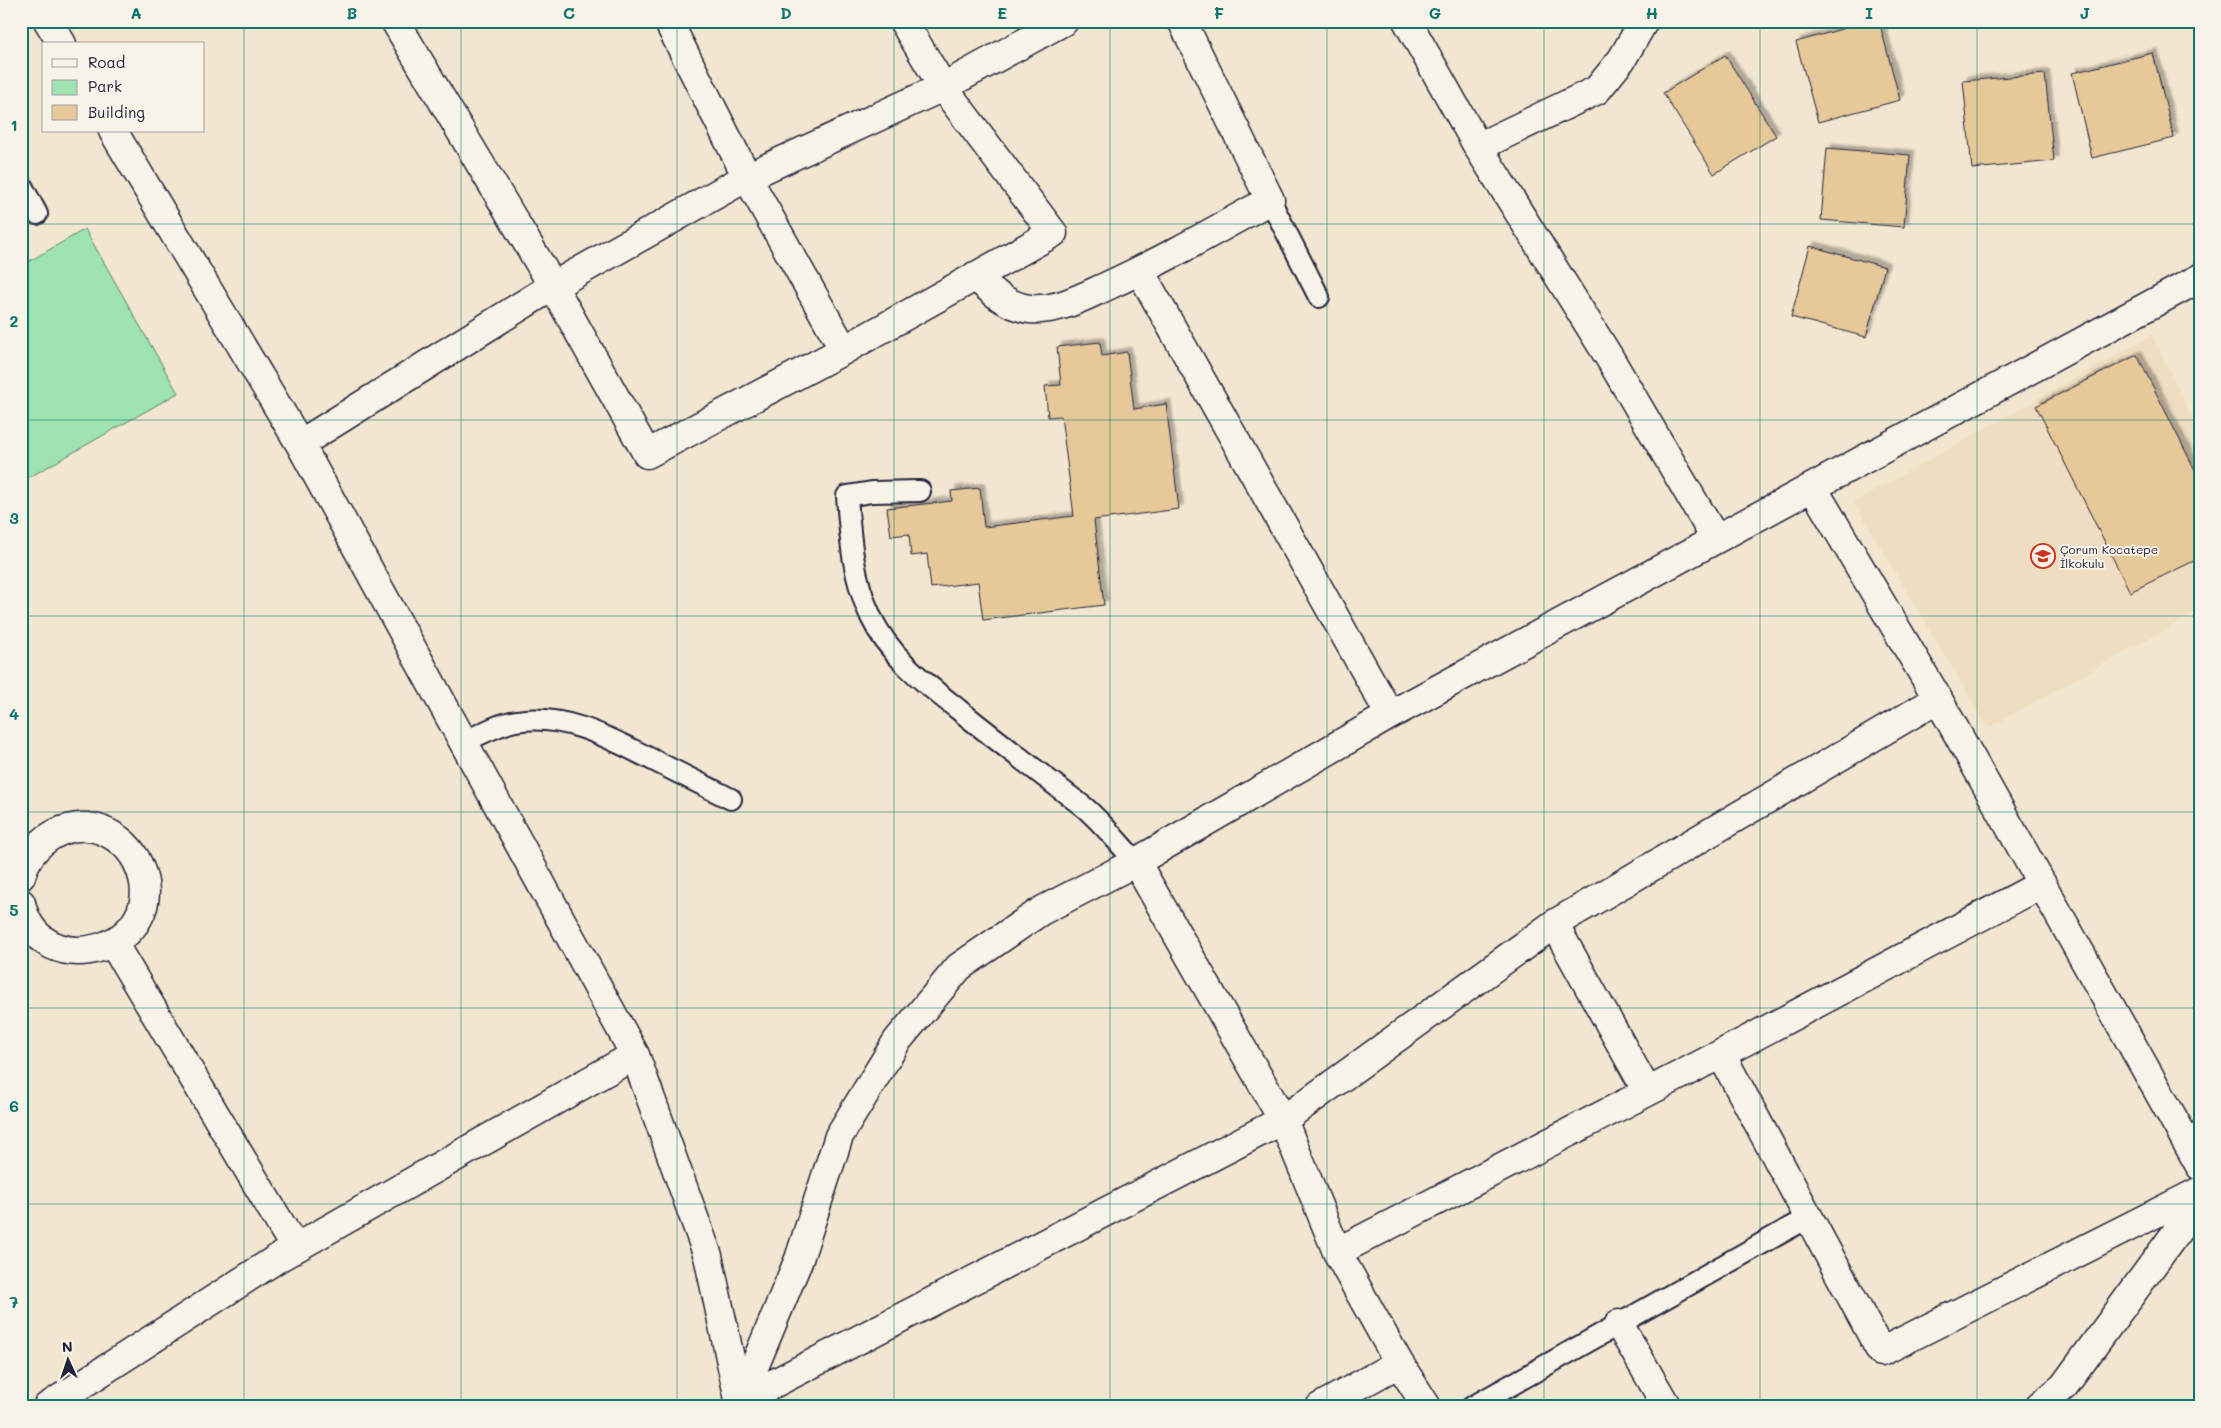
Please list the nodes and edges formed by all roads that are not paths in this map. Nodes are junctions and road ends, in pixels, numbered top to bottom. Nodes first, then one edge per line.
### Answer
1 (48, 21) edge
2 (395, 21) edge
3 (668, 21) edge
4 (903, 21) edge
5 (1064, 21) edge
6 (1182, 21) edge
7 (1407, 21) edge
8 (1642, 22) edge
9 (61, 42) edge
10 (943, 87) junction
11 (114, 132) edge
12 (1478, 147) junction
13 (747, 178) junction
14 (21, 184) edge
15 (1270, 200) junction
16 (36, 214) dead end
17 (1140, 271) junction
18 (975, 276) junction
19 (2200, 278) edge
20 (553, 286) junction
21 (1319, 297) dead end
22 (844, 350) junction
23 (300, 444) junction
24 (1813, 488) junction
25 (920, 491) dead end
26 (1715, 538) junction
27 (1938, 699) junction
28 (1390, 715) junction
29 (464, 742) junction
30 (731, 799) dead end
31 (1136, 862) junction
32 (21, 876) edge
33 (2042, 884) junction
34 (21, 903) edge
35 (1554, 924) junction
36 (27, 931) edge
37 (113, 943) junction
38 (1721, 1054) junction
39 (634, 1055) junction
40 (1647, 1091) junction
41 (1283, 1120) junction
42 (2200, 1166) edge
43 (2200, 1191) edge
44 (2200, 1200) edge
45 (1809, 1217) junction
46 (296, 1248) junction
47 (1337, 1252) junction
48 (1619, 1324) junction
49 (1399, 1363) junction
50 (740, 1404) edge
51 (47, 1407) edge
52 (1320, 1407) edge
53 (1428, 1407) edge
54 (1472, 1407) edge
55 (1667, 1407) edge
56 (2040, 1407) edge

1 - 9 street
2 - 20 street
3 - 13 street
4 - 10 street
5 - 10 street
6 - 15 street
7 - 12 street
8 - 12 street
10 - 13 street
10 - 18 street
11 - 23 street
12 - 26 street
13 - 20 street
13 - 22 street
14 - 16 lane
15 - 17 street
15 - 21 lane
17 - 18 street
17 - 28 street
18 - 22 street
19 - 24 street
20 - 22 street
20 - 23 street
23 - 29 street
24 - 26 street
24 - 27 street
25 - 31 lane
26 - 28 street
27 - 33 street
27 - 35 street
28 - 31 street
29 - 30 lane
29 - 39 street
31 - 41 street
31 - 50 street
32 - 37 street
33 - 38 street
33 - 42 street
34 - 36 street
35 - 40 street
35 - 41 street
36 - 37 street
37 - 46 street
38 - 40 street
38 - 45 street
39 - 46 street
39 - 50 street
40 - 47 street
41 - 47 street
41 - 50 street
43 - 45 street
44 - 56 street
45 - 48 lane
46 - 51 street
47 - 49 street
48 - 54 lane
48 - 55 street
49 - 52 street
49 - 53 street

